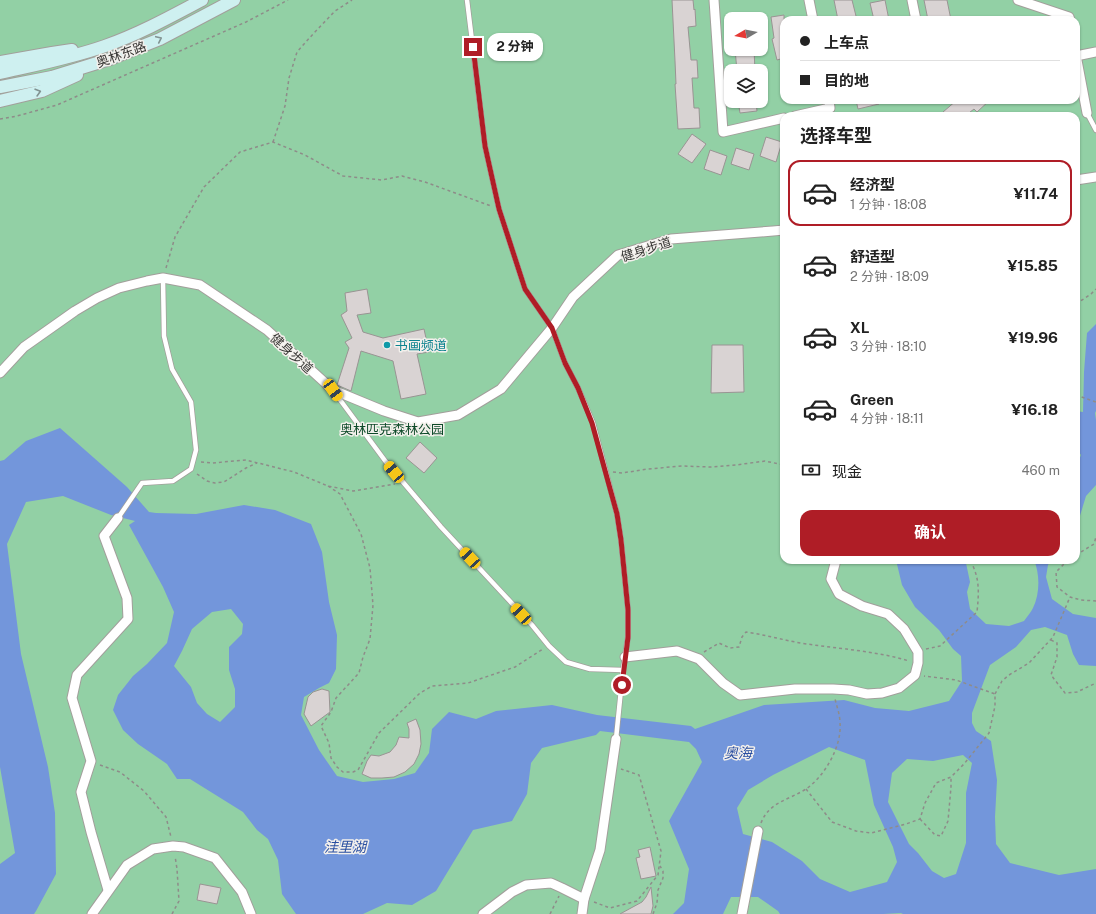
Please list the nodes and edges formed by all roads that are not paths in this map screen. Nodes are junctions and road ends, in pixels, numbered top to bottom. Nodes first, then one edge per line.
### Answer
1 (202, 0) edge
2 (234, 0) edge
3 (467, 0) edge
4 (714, 0) edge
5 (809, 0) edge
6 (912, 0) edge
7 (1017, 0) edge
8 (812, 16) edge
9 (915, 16) edge
10 (1066, 16) edge
11 (105, 46) junction
12 (1096, 52) edge
13 (1080, 55) edge
14 (110, 59) junction
15 (0, 62) edge
16 (0, 73) edge
17 (1080, 77) edge
18 (0, 86) edge
19 (0, 101) edge
20 (830, 104) edge
21 (812, 112) edge
22 (1087, 113) joint
23 (780, 119) edge
24 (1096, 130) edge
25 (1096, 177) edge
26 (1080, 179) edge
27 (780, 231) edge
28 (163, 278) junction
29 (552, 328) junction
30 (0, 373) edge
31 (333, 390) junction
32 (118, 518) joint
33 (835, 564) edge
34 (625, 657) junction
35 (623, 670) junction
36 (616, 739) joint
37 (758, 831) road end
38 (108, 890) junction
39 (584, 899) junction
40 (92, 914) edge
41 (251, 914) edge
42 (483, 914) edge
43 (582, 914) edge
44 (742, 914) edge

1 - 11 main road, 奥林东路
14 -> 2 main road, 奥林东路
3 - 29 lane
4 - 23 street
5 - 8 street
6 - 9 street
7 - 10 street
11 - 15 main road
11 - 16 main road, 奥林东路
12 - 13 street
14 - 18 main road, 奥林东路
19 -> 14 main road
17 - 22 street
20 - 21 street
22 - 24 lane
25 - 26 street
27 - 29 street, 健身步道
28 - 30 street, 健身步道
28 - 31 street, 健身步道
28 - 32 lane
29 - 31 street, 健身步道
29 - 34 lane
31 - 35 lane
32 - 38 street
33 - 34 street
34 - 35 lane
35 - 36 lane
36 - 39 street
37 - 44 street
38 - 40 street
38 - 41 street
39 - 42 street
39 - 43 street

